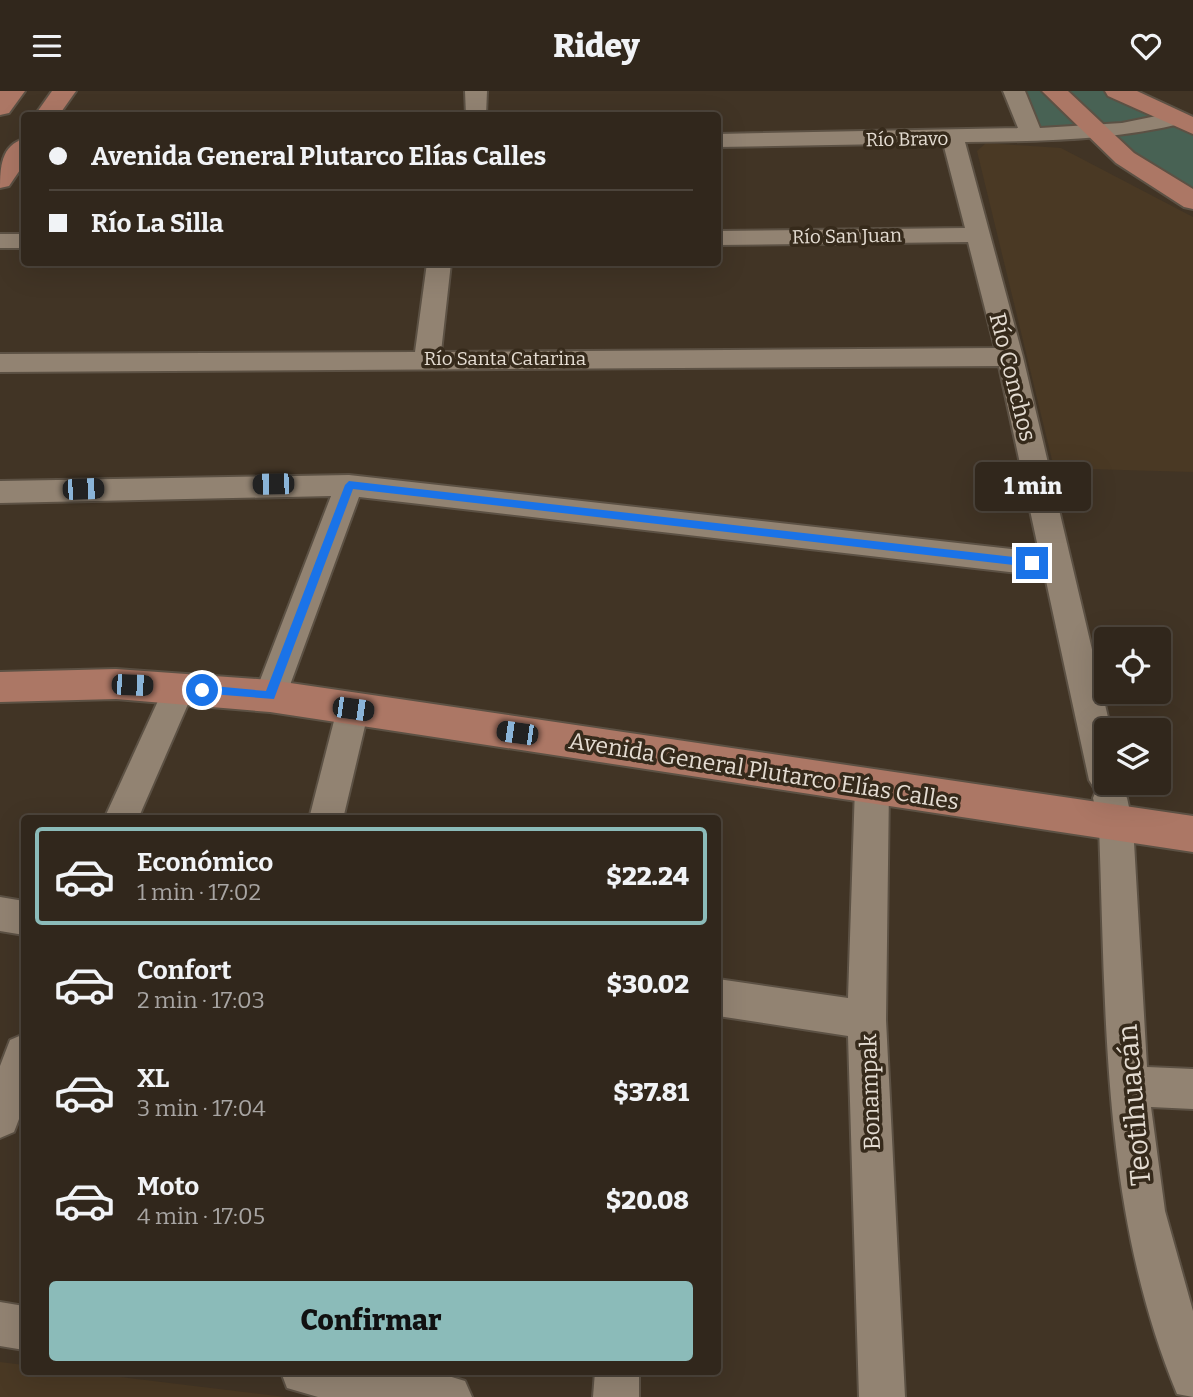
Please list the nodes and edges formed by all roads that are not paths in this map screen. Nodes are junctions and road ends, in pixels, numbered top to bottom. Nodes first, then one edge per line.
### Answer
1 (13, 91) edge
2 (64, 91) edge
3 (476, 91) edge
4 (1014, 91) edge
5 (1054, 91) edge
6 (1117, 91) edge
7 (0, 108) edge
8 (49, 112) edge
9 (476, 112) edge
10 (1184, 122) edge
11 (1097, 133) junction
12 (1032, 136) junction
13 (953, 138) junction
14 (721, 140) edge
15 (21, 151) edge
16 (0, 180) edge
17 (1193, 201) edge
18 (977, 235) junction
19 (721, 238) edge
20 (0, 241) edge
21 (21, 241) edge
22 (439, 266) edge
23 (1010, 356) junction
24 (427, 358) junction
25 (0, 363) edge
26 (349, 485) junction
27 (0, 492) edge
28 (1059, 566) junction
29 (0, 687) edge
30 (179, 688) junction
31 (270, 696) junction
32 (353, 709) junction
33 (1094, 726) edge
34 (872, 787) junction
35 (1109, 795) edge
36 (123, 815) edge
37 (327, 815) edge
38 (1116, 825) junction
39 (1193, 834) edge
40 (0, 914) edge
41 (21, 918) edge
42 (721, 998) edge
43 (866, 1020) junction
44 (21, 1062) edge
45 (1129, 1086) junction
46 (1193, 1089) edge
47 (0, 1118) edge
48 (0, 1324) edge
49 (21, 1328) edge
50 (321, 1375) edge
51 (617, 1375) edge
52 (1193, 1378) edge
53 (449, 1397) edge
54 (617, 1397) edge
55 (883, 1397) edge

1 - 7 street
2 - 8 street
3 - 9 street
4 - 12 street
5 - 11 street
6 - 10 street
10 - 11 street, Río Bravo
11 - 12 street, Río Bravo
11 - 17 street
12 - 13 street, Río Bravo
13 - 14 street, Río Bravo
13 - 18 street, Río Conchos
15 - 16 street
18 - 19 street, Río San Juan
18 - 23 street, Río Conchos
20 - 21 street
22 - 24 street
23 - 24 street, Río Santa Catarina
23 - 28 street, Río Conchos
24 - 25 street, Río Santa Catarina
26 - 27 street
26 - 28 street
26 - 31 street
28 - 33 street, Río Conchos
29 - 30 street, Avenida General Plutarco Elías Calles
30 - 31 street, Avenida General Plutarco Elías Calles
30 - 36 street
31 - 32 street, Avenida General Plutarco Elías Calles
32 - 34 street, Avenida General Plutarco Elías Calles
32 - 37 street
34 - 38 street, Avenida General Plutarco Elías Calles
34 - 43 street, Bonampak
35 - 38 street, Río Conchos
38 - 39 street, Avenida General Plutarco Elías Calles
38 - 45 street, Teotihuacán
40 - 41 street
42 - 43 street
43 - 55 street, Bonampak
44 - 47 street
45 - 46 street
45 - 52 street, Teotihuacán
48 - 49 street
50 - 53 street
51 - 54 street

